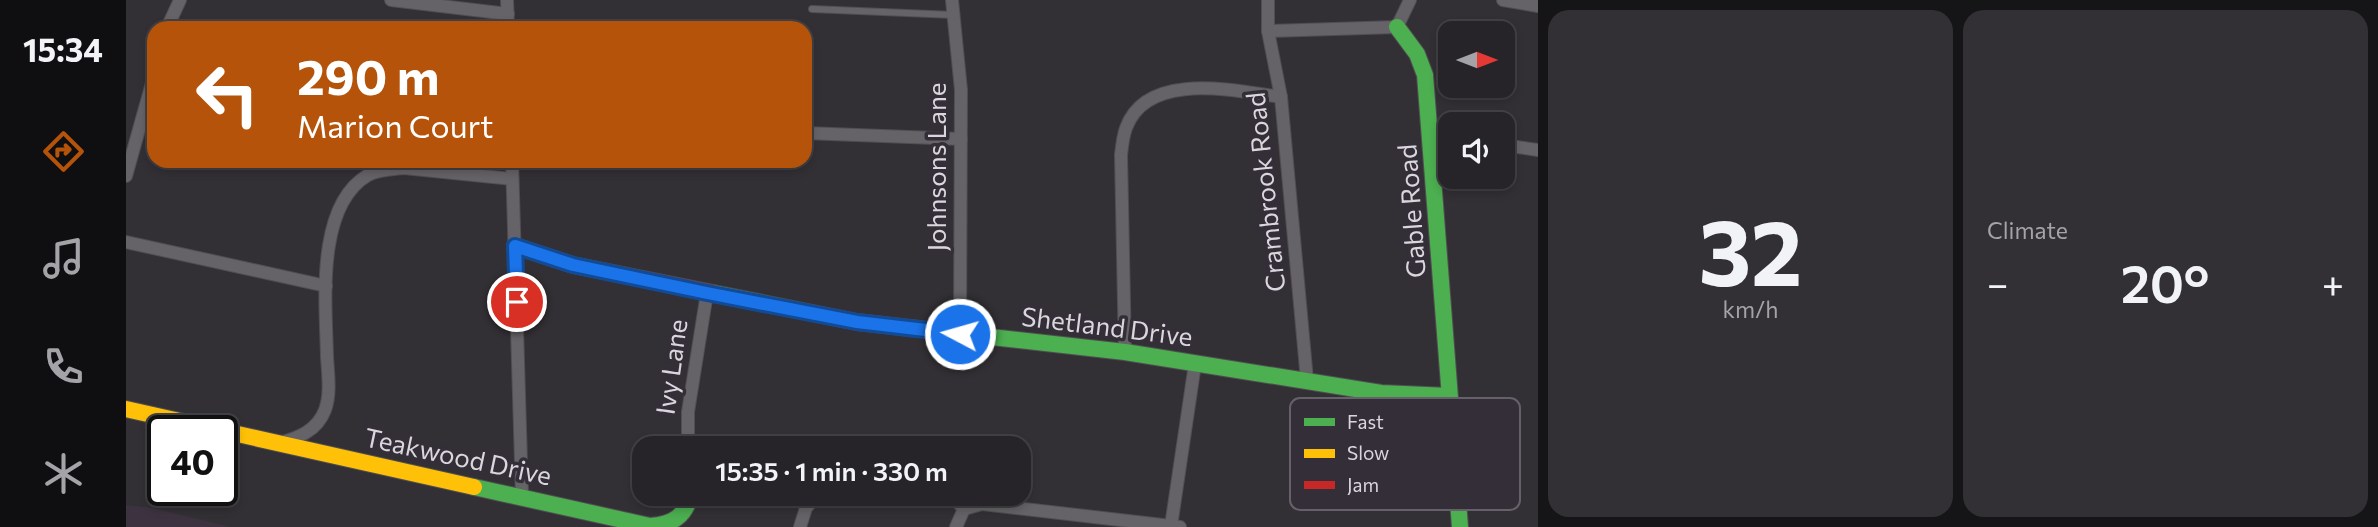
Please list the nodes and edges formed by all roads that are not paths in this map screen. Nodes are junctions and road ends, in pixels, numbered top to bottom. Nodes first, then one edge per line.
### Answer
1 (180, 0) edge
2 (391, 0) edge
3 (507, 0) edge
4 (952, 0) edge
5 (1268, 0) edge
6 (1410, 0) edge
7 (1503, 0) edge
8 (1538, 6) edge
9 (812, 9) dead end
10 (508, 14) junction
11 (954, 15) junction
12 (170, 21) edge
13 (508, 21) edge
14 (1397, 27) junction
15 (1268, 31) junction
16 (1281, 97) junction
17 (147, 101) edge
18 (812, 133) edge
19 (961, 139) junction
20 (1433, 146) junction
21 (1438, 146) edge
22 (1515, 147) edge
23 (1538, 150) edge
24 (512, 168) edge
25 (126, 176) edge
26 (512, 179) junction
27 (126, 242) edge
28 (515, 246) junction
29 (326, 286) junction
30 (707, 293) junction
31 (960, 334) junction
32 (1125, 352) junction
33 (1195, 364) junction
34 (1307, 380) junction
35 (1448, 396) joint
36 (126, 409) edge
37 (688, 436) edge
38 (278, 443) junction
39 (522, 496) junction
40 (688, 506) edge
41 (808, 506) edge
42 (961, 506) edge
43 (964, 509) junction
44 (626, 524) edge
45 (1175, 526) edge
46 (800, 527) edge
47 (956, 527) edge

1 - 12 street
2 - 10 street
3 - 10 street
4 - 11 street, Johnsons Lane
5 - 15 street, Crambrook Road
6 - 14 street
7 - 8 street
9 - 11 lane
10 - 13 street
11 - 19 street, Johnsons Lane
14 - 15 street
14 - 20 street, Gable Road
15 - 16 street, Crambrook Road
16 - 32 street
16 - 34 street, Crambrook Road
17 - 25 street
18 - 19 street
19 - 31 street, Johnsons Lane
20 - 21 street
20 - 35 street, Gable Road
22 - 23 street
24 - 26 street
26 - 28 street
26 - 29 street
27 - 29 street
28 - 30 street, Shetland Drive
28 - 39 street
29 - 38 street
30 - 31 street, Shetland Drive
30 - 37 street, Ivy Lane
31 - 32 street, Shetland Drive
32 - 33 street, Shetland Drive
33 - 34 street, Shetland Drive
33 - 45 street
34 - 35 street, Shetland Drive
36 - 38 street, Teakwood Drive
38 - 39 street, Teakwood Drive
39 - 44 street, Teakwood Drive
40 - 44 street
41 - 46 street
42 - 43 street
43 - 45 street
43 - 47 street

